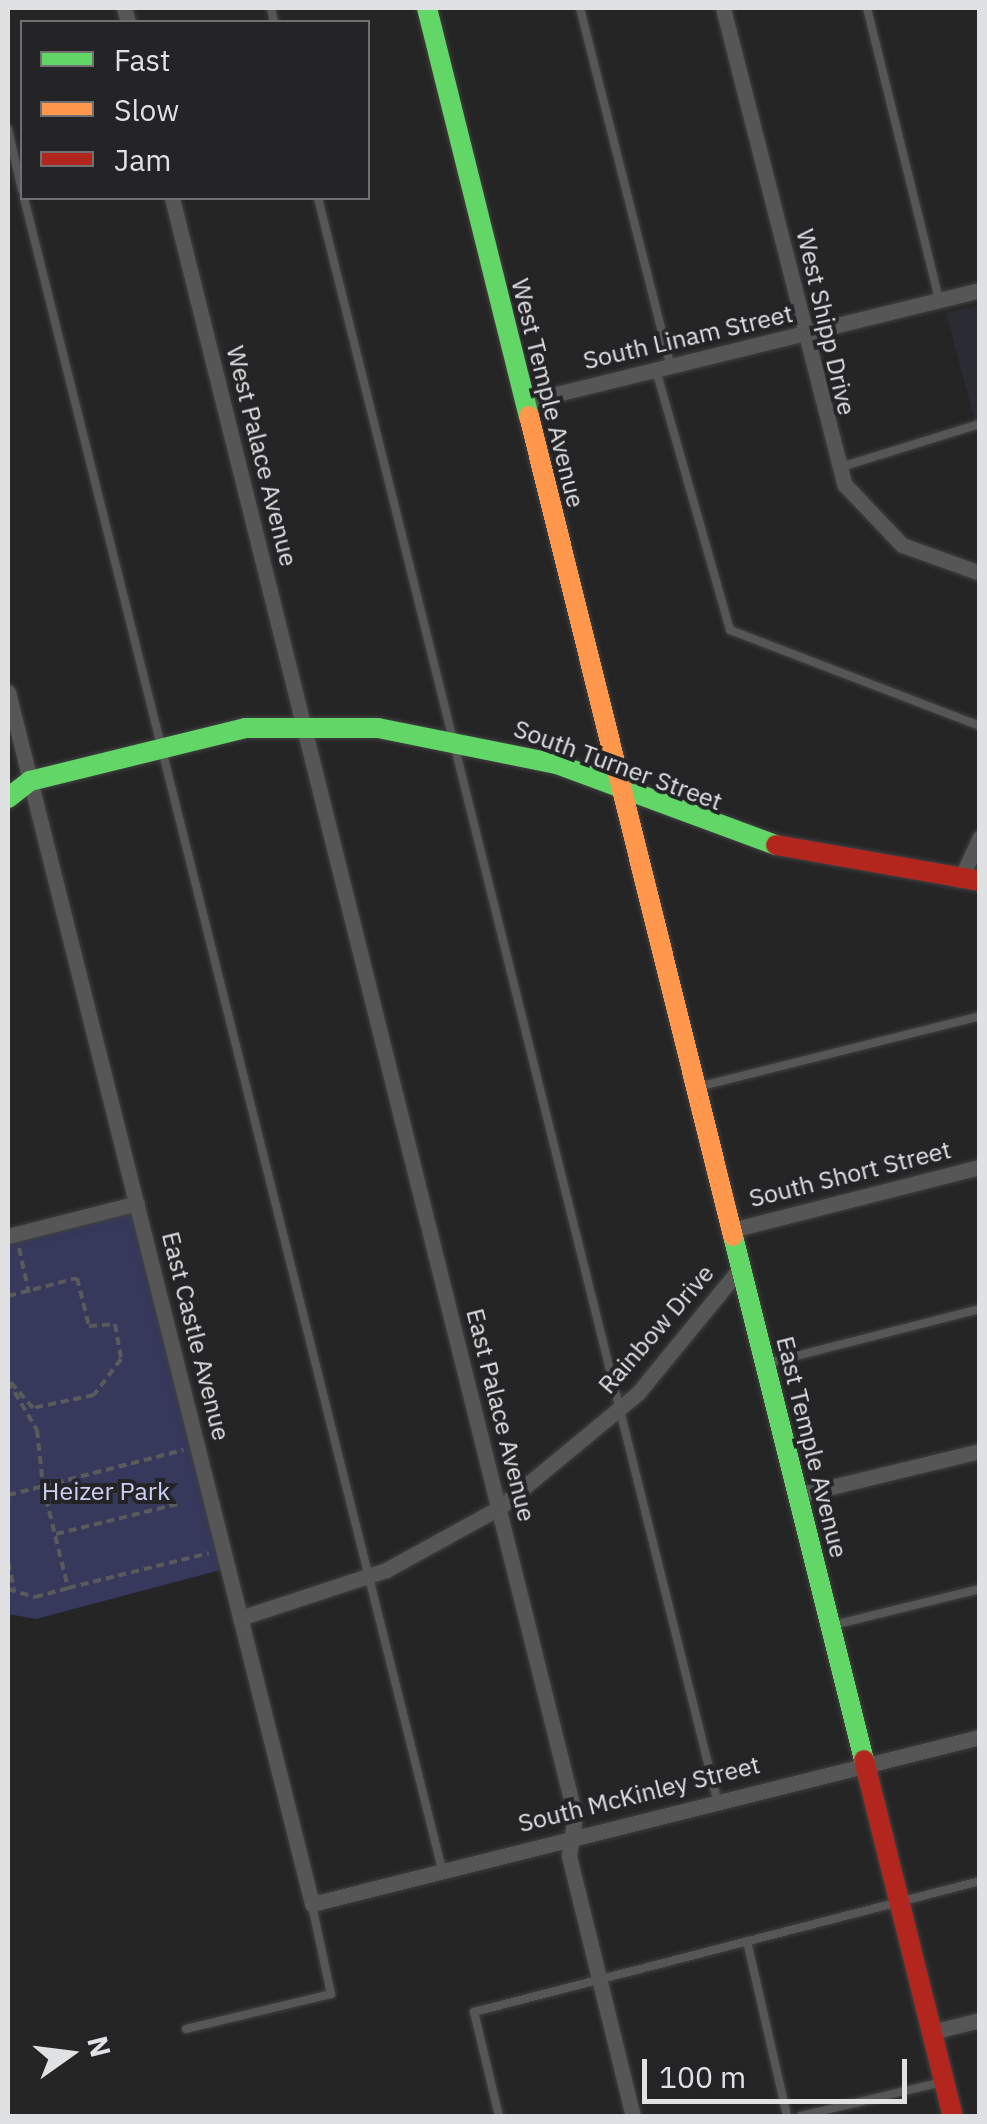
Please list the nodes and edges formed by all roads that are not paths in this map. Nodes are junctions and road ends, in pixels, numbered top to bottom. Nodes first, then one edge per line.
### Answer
1 (427, 8) edge
2 (580, 8) edge
3 (723, 8) edge
4 (866, 8) edge
5 (8, 129) edge
6 (20, 181) edge
7 (24, 200) edge
8 (172, 200) edge
9 (318, 200) edge
10 (980, 290) edge
11 (940, 300) junction
12 (804, 335) junction
13 (663, 368) junction
14 (524, 402) junction
15 (980, 424) edge
16 (838, 468) junction
17 (980, 573) edge
18 (8, 692) edge
19 (304, 726) junction
20 (980, 726) edge
21 (452, 738) junction
22 (160, 746) junction
23 (30, 780) junction
24 (622, 790) junction
25 (8, 798) edge
26 (980, 837) edge
27 (970, 880) edge
28 (980, 1016) edge
29 (696, 1088) junction
30 (980, 1167) edge
31 (137, 1204) junction
32 (732, 1230) junction
33 (12, 1235) edge
34 (742, 1267) junction
35 (980, 1309) edge
36 (765, 1365) junction
37 (616, 1414) junction
38 (980, 1450) edge
39 (798, 1495) junction
40 (499, 1508) junction
41 (368, 1578) junction
42 (980, 1589) edge
43 (240, 1618) junction
44 (830, 1626) junction
45 (980, 1737) edge
46 (865, 1766) junction
47 (717, 1800) junction
48 (572, 1835) junction
49 (442, 1869) junction
50 (980, 1881) edge
51 (899, 1902) junction
52 (312, 1904) junction
53 (747, 1941) junction
54 (600, 1983) junction
55 (980, 2020) edge
56 (186, 2030) dead end
57 (932, 2032) junction
58 (944, 2081) junction
59 (499, 2116) edge
60 (633, 2116) edge
61 (787, 2116) edge
62 (801, 2116) edge
63 (953, 2116) edge

1 - 14 street, West Temple Avenue
2 - 13 lane
3 - 12 street, West Shipp Drive
4 - 11 lane
5 - 6 lane
7 - 22 lane
8 - 19 street, West Palace Avenue
9 - 21 lane
10 - 11 street, South Linam Street
11 - 12 street, South Linam Street
12 - 13 street, South Linam Street
12 - 16 street, West Shipp Drive
13 - 14 street, South Linam Street
13 - 20 lane
14 - 24 street, West Temple Avenue
15 - 16 lane
16 - 17 street, West Shipp Drive
18 - 23 street, East Castle Avenue
19 - 21 street, South Turner Street
19 - 22 street, South Turner Street
19 - 40 street, East Palace Avenue
21 - 24 street, South Turner Street
21 - 37 lane
22 - 23 street, South Turner Street
22 - 41 lane
23 - 25 street, South Turner Street
23 - 31 street, East Castle Avenue
24 - 27 street, South Turner Street
24 - 29 street, East Temple Avenue
26 - 27 street
28 - 29 lane
29 - 32 street, East Temple Avenue
30 - 32 street, South Short Street
31 - 33 street
31 - 43 street, East Castle Avenue
32 - 34 street, East Temple Avenue
34 - 36 street, East Temple Avenue
34 - 37 street, Rainbow Drive
35 - 36 lane
36 - 39 street, East Temple Avenue
37 - 40 street, Rainbow Drive
37 - 47 lane
38 - 39 street
39 - 44 street, East Temple Avenue
40 - 41 street, Rainbow Drive
40 - 48 street, East Palace Avenue
41 - 43 street, Rainbow Drive
41 - 49 lane
42 - 44 lane
43 - 52 street, East Castle Avenue
44 - 46 street, East Temple Avenue
45 - 46 street, South McKinley Street
46 - 47 street, South McKinley Street
46 - 51 street, East Temple Avenue
47 - 48 street, South McKinley Street
48 - 49 street, South McKinley Street
48 - 54 street, East Palace Avenue
49 - 52 street, South McKinley Street
50 - 51 lane
51 - 53 lane
51 - 57 street, East Temple Avenue
52 - 56 lane
53 - 54 lane
53 - 61 lane
54 - 59 lane
54 - 60 street, East Palace Avenue
55 - 57 street
57 - 58 street, East Temple Avenue
58 - 62 lane
58 - 63 street, East Temple Avenue

